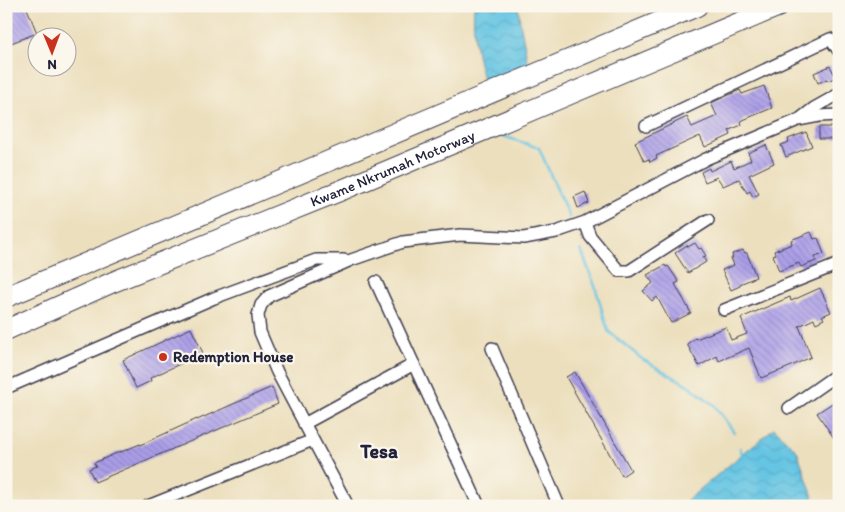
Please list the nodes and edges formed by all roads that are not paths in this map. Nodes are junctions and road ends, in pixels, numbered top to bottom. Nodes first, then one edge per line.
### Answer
1 (697, 6) edge
2 (779, 6) edge
3 (839, 50) edge
4 (839, 94) edge
5 (839, 116) edge
6 (798, 120) junction
7 (646, 126) dead end
8 (708, 220) dead end
9 (585, 222) junction
10 (351, 260) junction
11 (839, 264) edge
12 (376, 282) dead end
13 (6, 297) edge
14 (724, 310) dead end
15 (6, 330) edge
16 (492, 348) dead end
17 (414, 364) junction
18 (839, 373) edge
19 (6, 388) edge
20 (790, 408) dead end
21 (304, 424) junction
22 (313, 440) junction
23 (148, 506) edge
24 (348, 506) edge
25 (479, 506) edge
26 (559, 506) edge

1 - 13 highway
2 - 15 highway, Kwame Nkrumah Motorway
3 - 7 street
4 - 6 street
5 - 6 street
6 - 9 street
8 - 9 street
9 - 10 street
10 - 19 street
10 - 21 street
11 - 14 street
12 - 17 street
16 - 26 street
17 - 21 street
17 - 25 street
18 - 20 street
21 - 22 street
22 - 23 street
22 - 24 street

